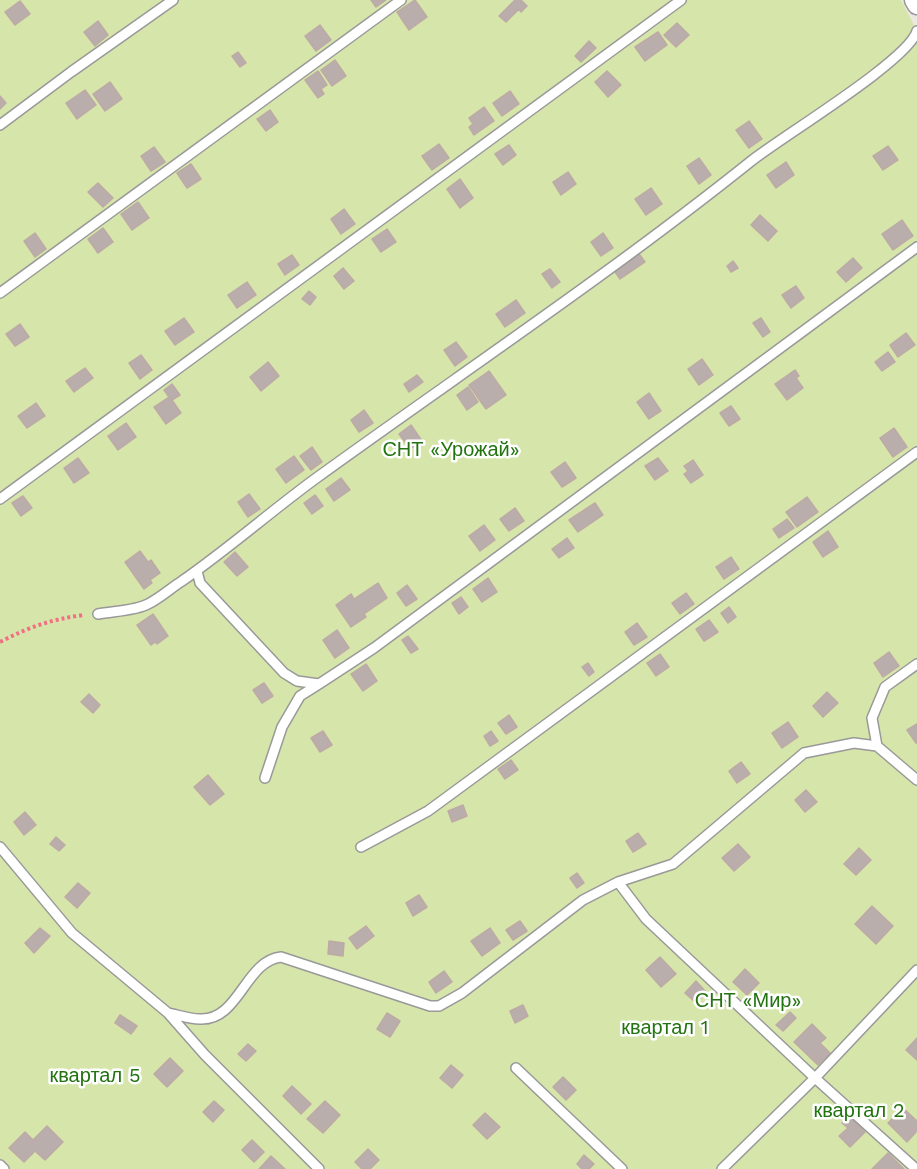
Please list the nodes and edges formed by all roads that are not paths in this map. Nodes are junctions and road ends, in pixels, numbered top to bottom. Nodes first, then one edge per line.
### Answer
1 (173, 0) edge
2 (401, 0) edge
3 (681, 0) edge
4 (914, 0) edge
5 (917, 4) edge
6 (917, 31) edge
7 (0, 125) edge
8 (917, 247) edge
9 (0, 293) edge
10 (917, 452) edge
11 (0, 499) edge
12 (197, 571) junction
13 (98, 614) road end
14 (917, 664) edge
15 (319, 684) junction
16 (877, 746) junction
17 (265, 778) dead end
18 (917, 780) edge
19 (0, 847) edge
20 (361, 847) dead end
21 (618, 882) junction
22 (917, 970) edge
23 (168, 1013) junction
24 (516, 1068) dead end
25 (815, 1078) junction
26 (0, 1165) edge
27 (4, 1169) edge
28 (319, 1169) edge
29 (622, 1169) edge
30 (722, 1169) edge
31 (916, 1169) edge

1 - 7 lane
2 - 9 lane
3 - 11 lane
4 - 5 street
6 - 12 lane
8 - 15 lane
10 - 20 lane
12 - 13 lane
12 - 15 lane
14 - 16 lane
15 - 17 lane
16 - 18 lane
16 - 21 lane
19 - 23 lane
21 - 23 lane
21 - 25 lane
22 - 25 lane
23 - 28 lane
24 - 29 lane
25 - 30 lane
25 - 31 lane
26 - 27 lane

